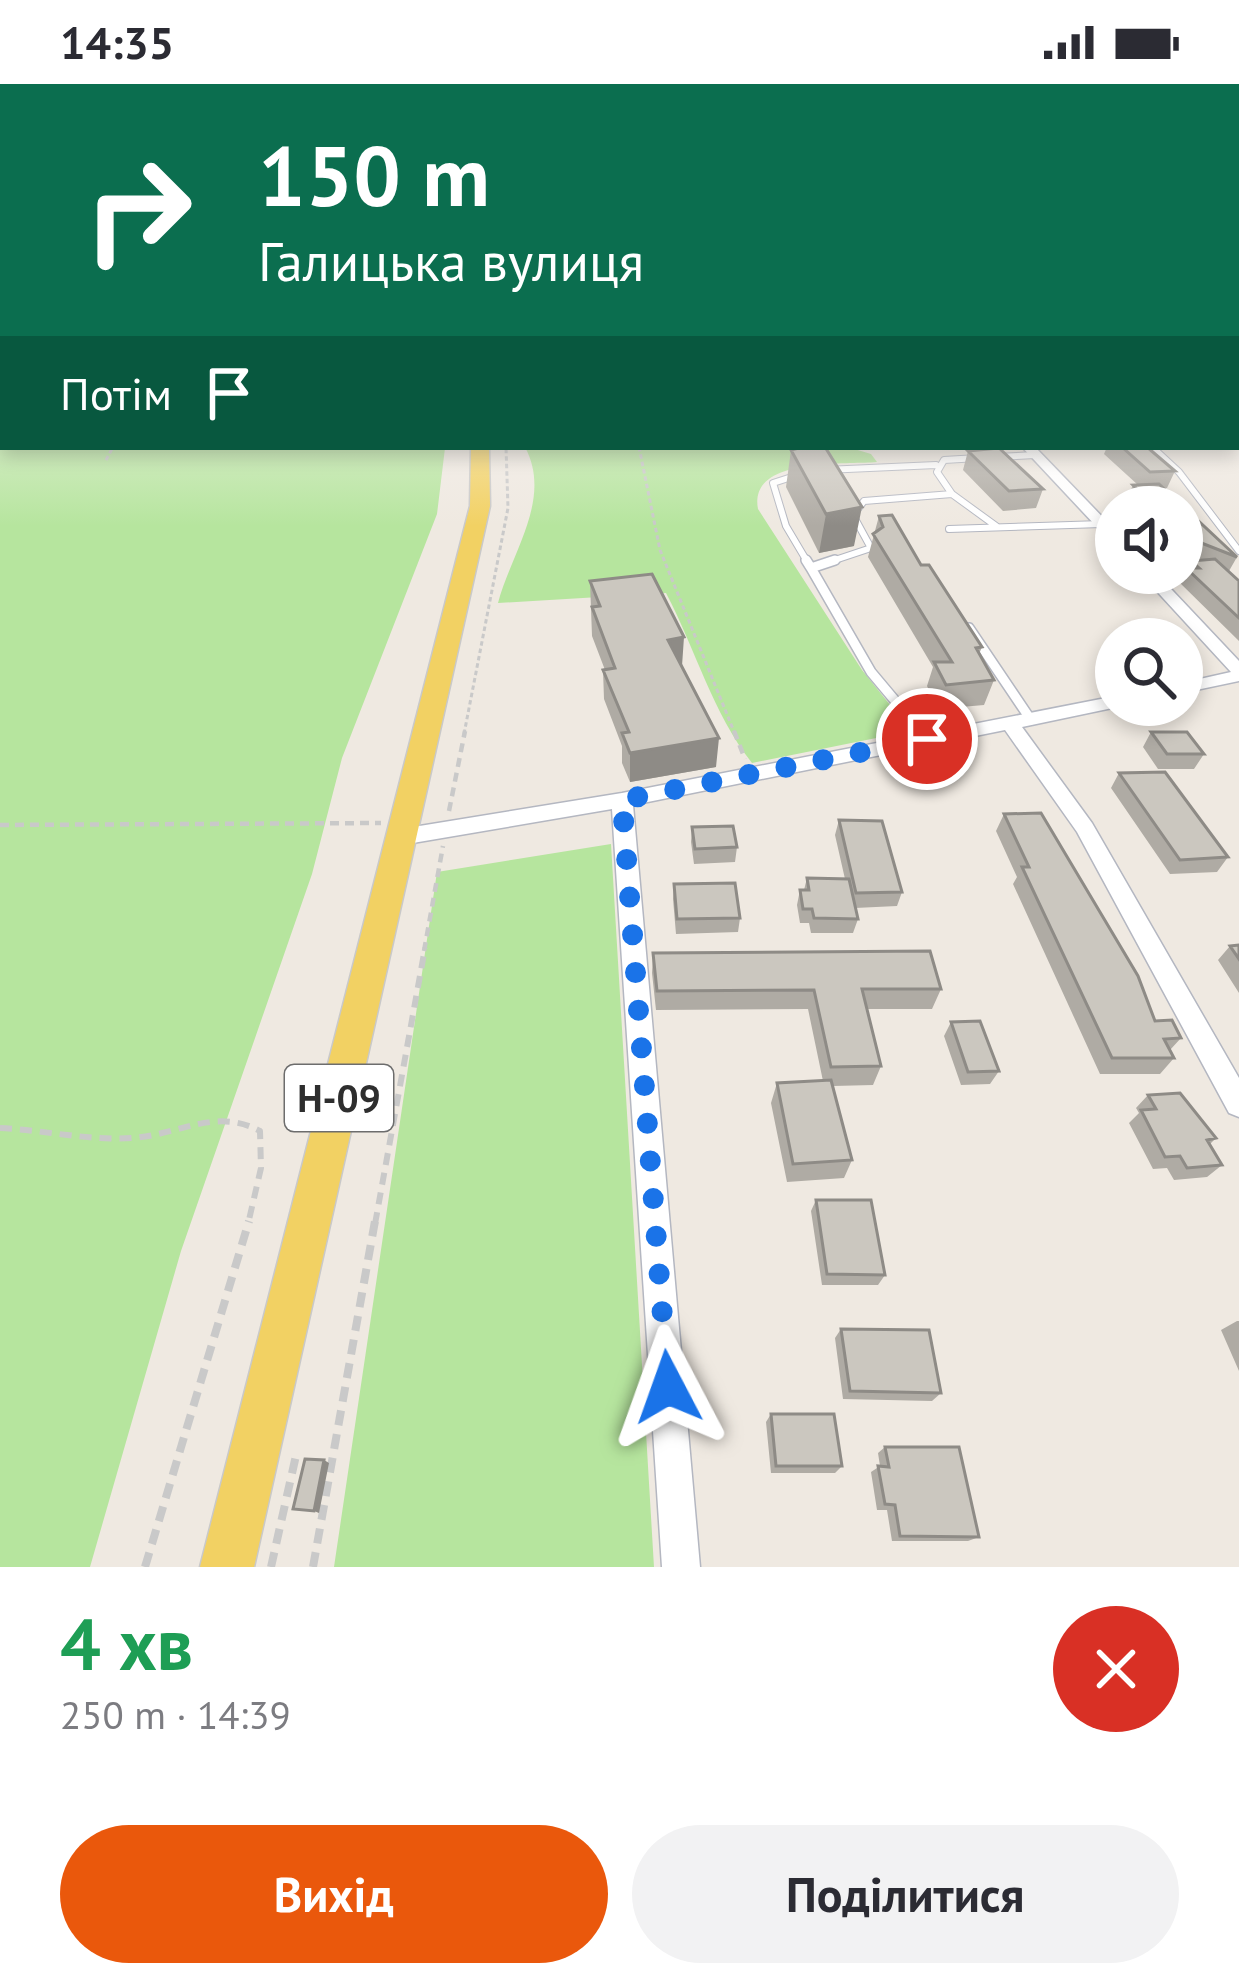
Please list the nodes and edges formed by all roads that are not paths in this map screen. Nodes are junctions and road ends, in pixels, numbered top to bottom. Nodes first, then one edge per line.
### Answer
1 (480, 450) edge
2 (1155, 450) edge
3 (1031, 451) edge
4 (936, 465) junction
5 (952, 494) junction
6 (1095, 517) edge
7 (1095, 524) edge
8 (996, 526) junction
9 (949, 529) dead end
10 (1239, 551) edge
11 (811, 568) junction
12 (1167, 594) edge
13 (967, 625) edge
14 (1239, 674) edge
15 (1203, 683) edge
16 (1095, 706) edge
17 (1020, 721) junction
18 (927, 739) junction
19 (622, 800) junction
20 (403, 830) junction
21 (1239, 1104) edge
22 (226, 1567) edge
23 (681, 1567) edge

1 - 20 main road, Н-09
2 - 10 lane
3 - 4 lane
3 - 6 street
4 - 5 lane
4 - 11 lane
5 - 8 lane
5 - 11 lane
7 - 8 lane
8 - 9 lane
11 - 18 lane
12 - 14 street
13 - 17 lane
14 - 15 street
16 - 17 street
17 - 18 street
17 - 21 street
18 - 19 street
19 - 20 street
19 - 23 street
20 - 22 main road, Н-09

